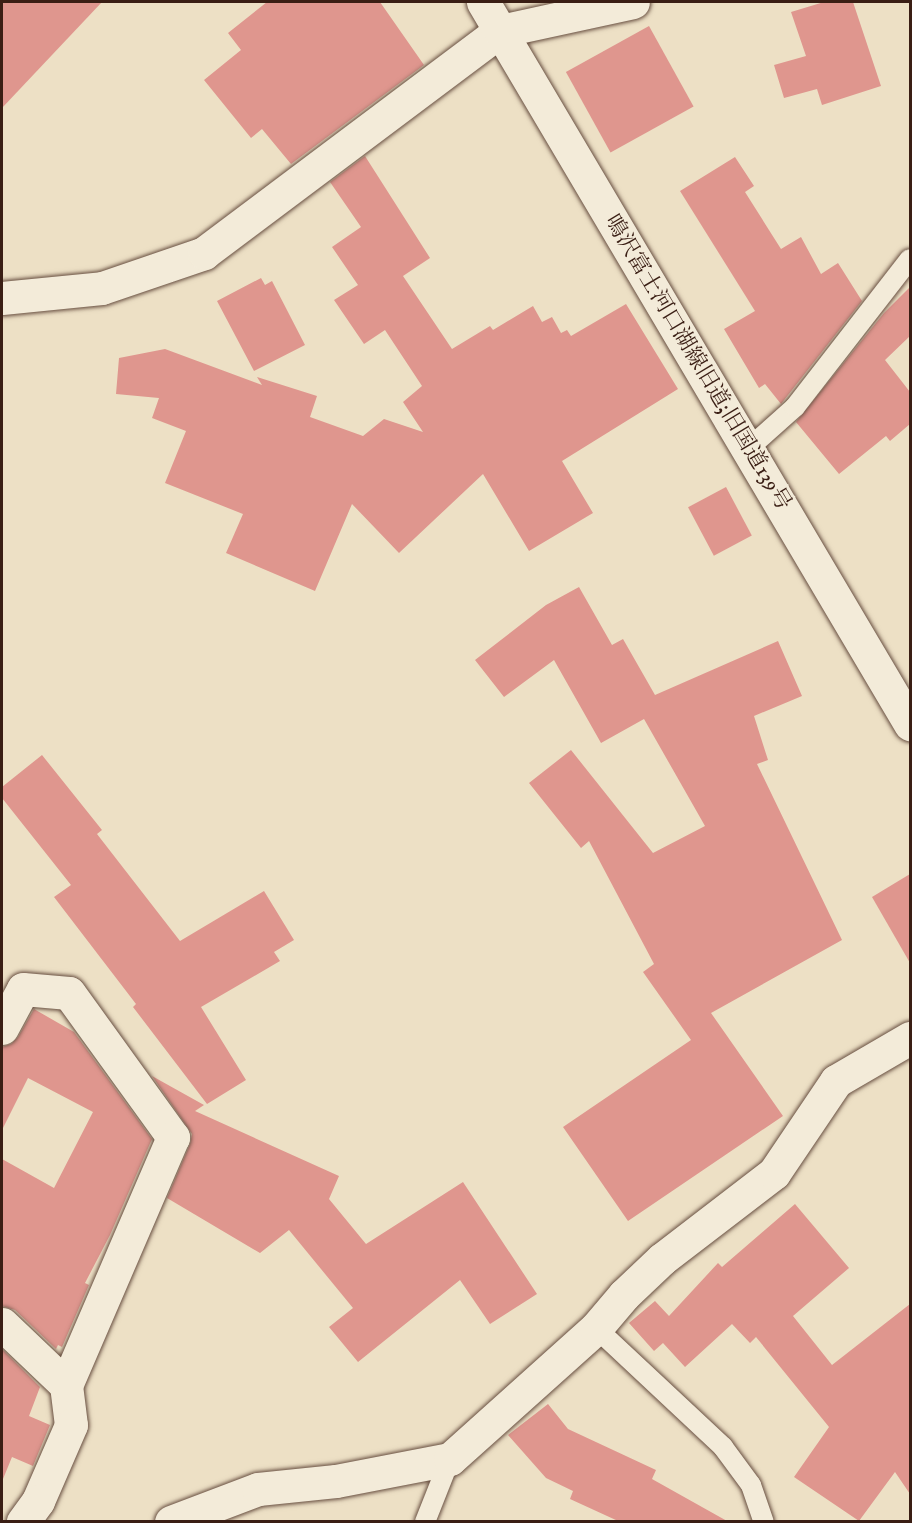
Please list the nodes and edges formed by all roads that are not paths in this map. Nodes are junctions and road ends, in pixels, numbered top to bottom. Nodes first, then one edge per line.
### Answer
1 (483, 2) edge
2 (633, 2) edge
3 (500, 30) junction
4 (910, 259) edge
5 (2, 298) edge
6 (748, 449) junction
7 (910, 724) edge
8 (2, 1028) edge
9 (910, 1038) edge
10 (2, 1324) edge
11 (596, 1328) junction
12 (66, 1385) junction
13 (450, 1459) junction
14 (23, 1521) edge
15 (171, 1521) edge
16 (424, 1521) edge
17 (764, 1521) edge

1 - 3 street, 鳴沢富士河口湖線旧道;旧国道139号
2 - 3 street
3 - 5 street
3 - 6 street, 鳴沢富士河口湖線旧道;旧国道139号
4 - 6 lane
6 - 7 street, 鳴沢富士河口湖線旧道;旧国道139号
8 - 12 street
9 - 11 street
10 - 12 street
11 - 13 street
11 - 17 lane
12 - 14 street
13 - 15 street
13 - 16 lane

